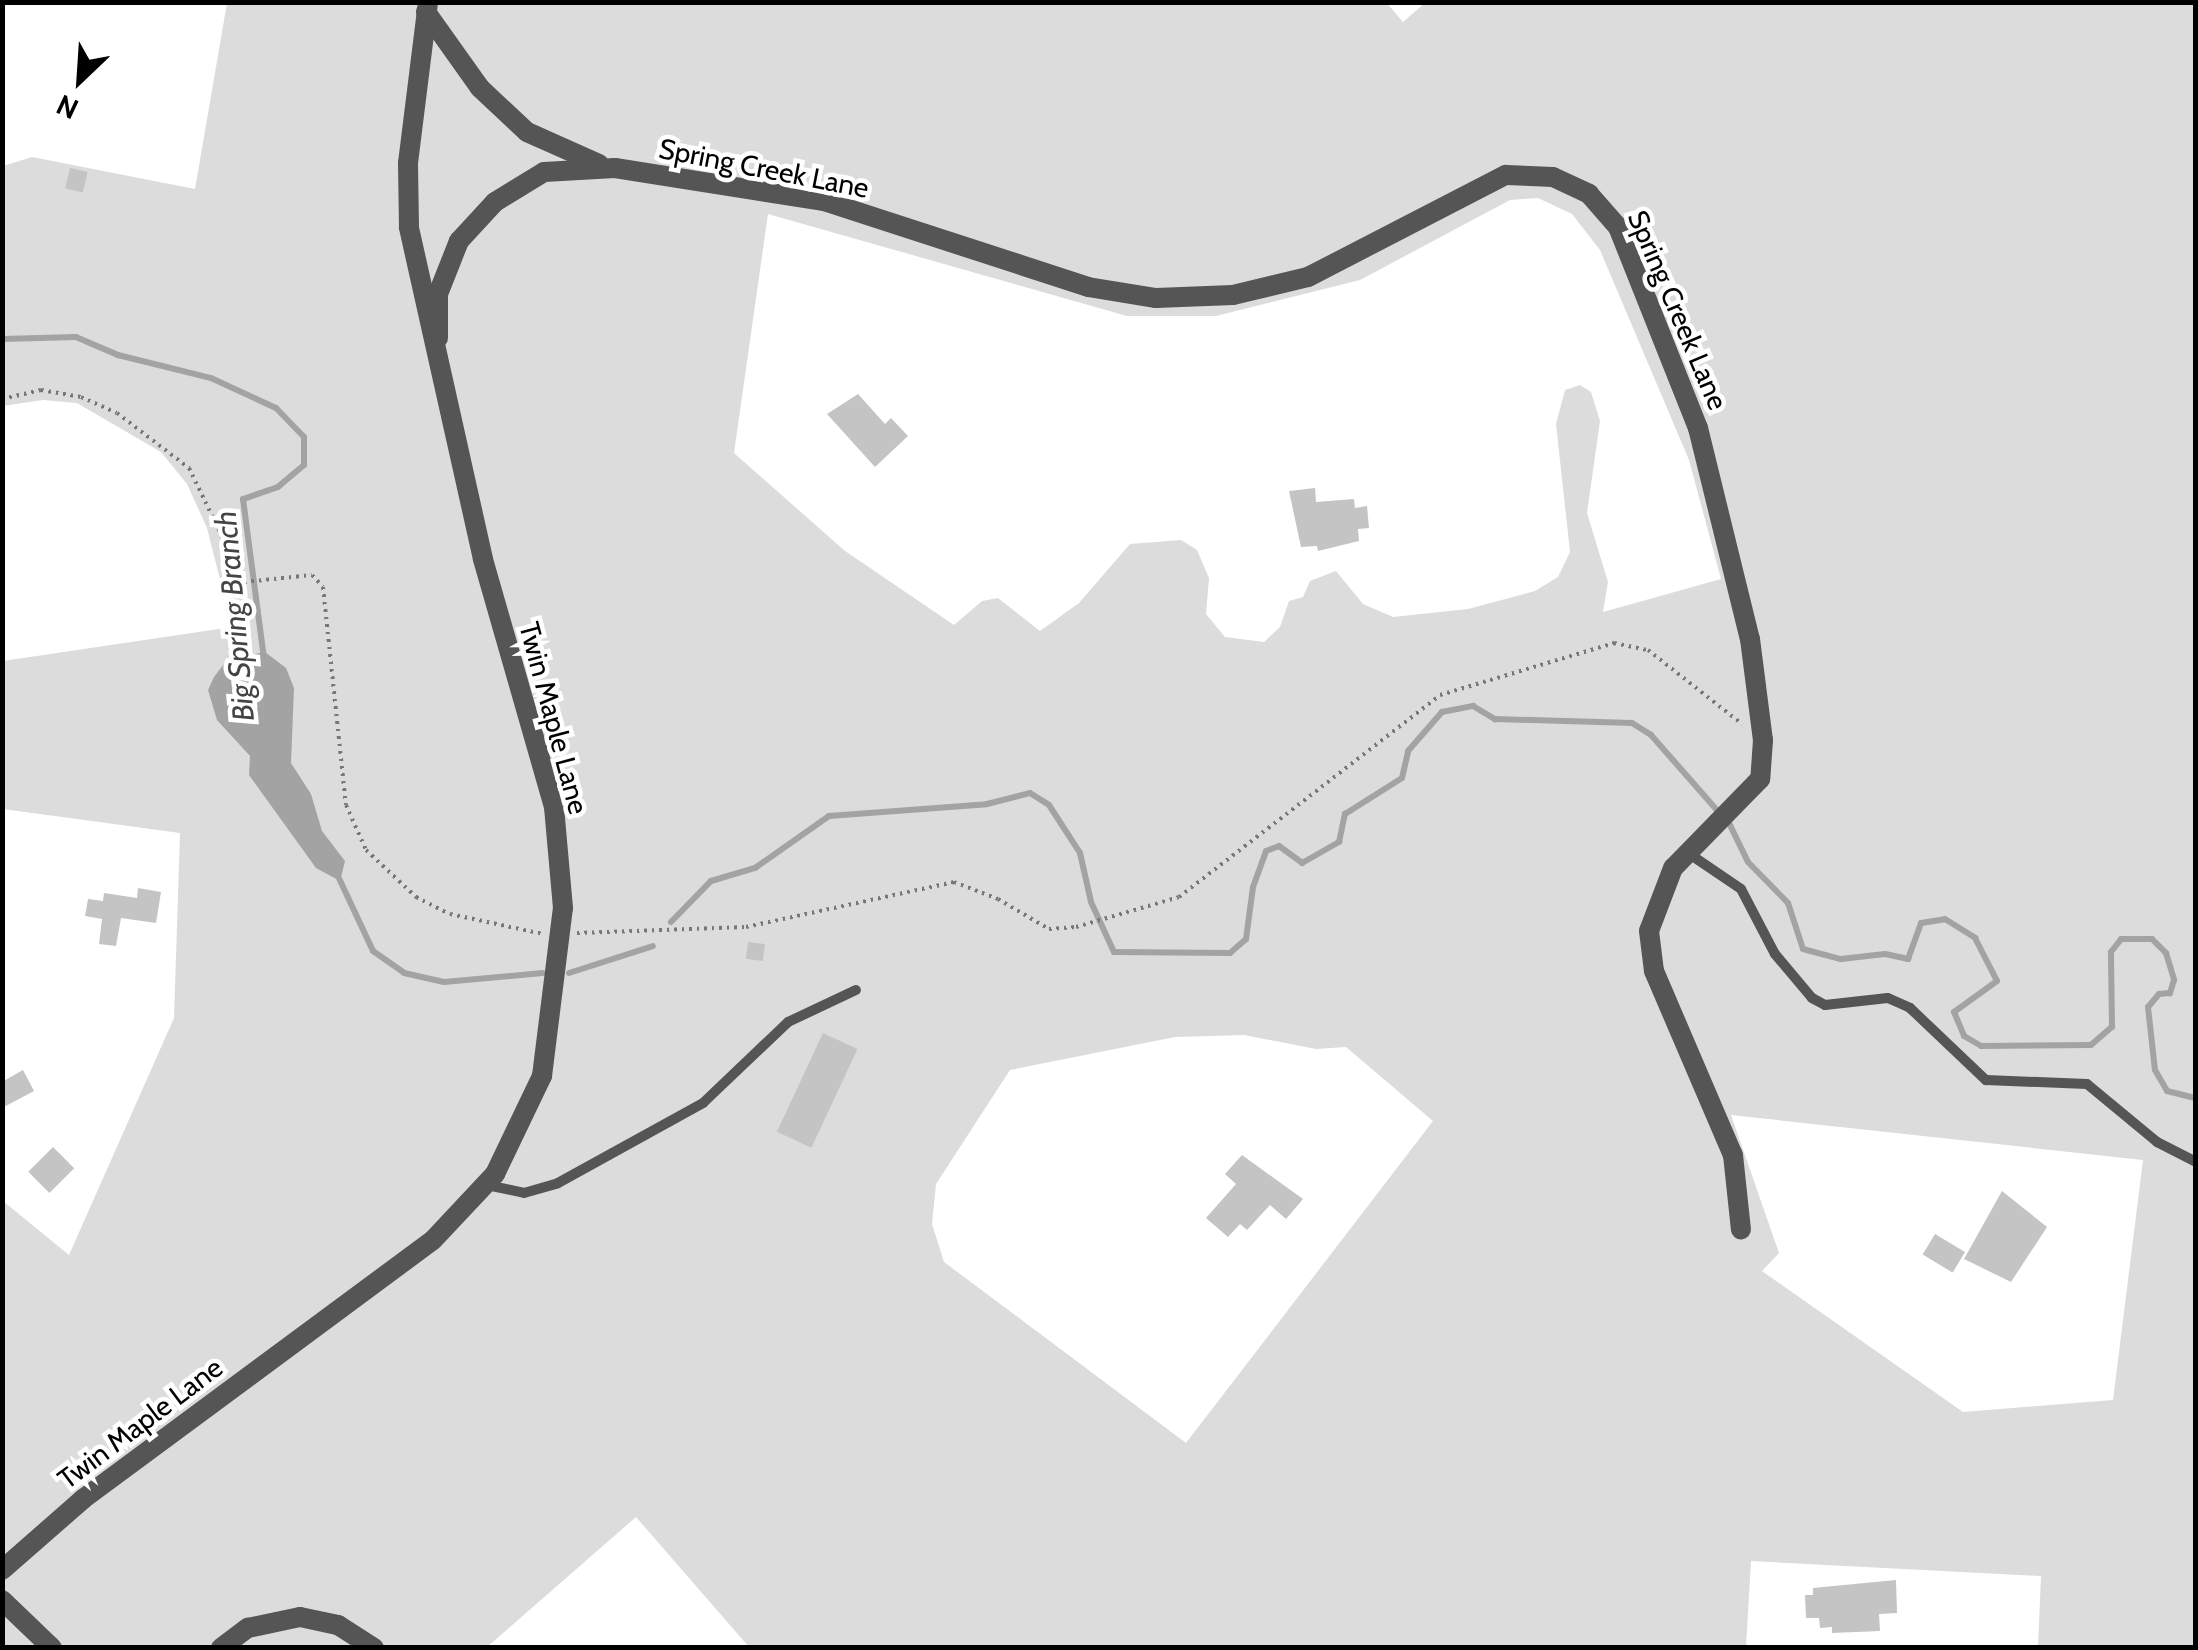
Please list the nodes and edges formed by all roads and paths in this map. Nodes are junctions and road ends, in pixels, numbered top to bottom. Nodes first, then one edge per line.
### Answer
1 (427, 7) edge
2 (615, 168) junction
3 (438, 338) junction
4 (2, 399) edge
5 (1763, 740) junction
6 (1688, 853) junction
7 (562, 934) junction
8 (856, 990) dead end
9 (2196, 1162) edge
10 (486, 1184) junction
11 (1741, 1230) dead end
12 (2, 1570) edge
13 (2, 1600) edge
14 (52, 1648) edge
15 (221, 1648) edge
16 (374, 1648) edge

1 - 2 street, Spring Creek Lane
1 - 3 street, Twin Maple Lane
2 - 3 street, Spring Creek Lane
2 - 5 street, Spring Creek Lane
3 - 7 street, Twin Maple Lane
4 - 7 path
5 - 6 street, Spring Creek Lane
5 - 7 path
6 - 9 lane
6 - 11 street, Spring Creek Lane
7 - 10 street, Twin Maple Lane
8 - 10 lane
10 - 12 street, Twin Maple Lane
13 - 14 street
15 - 16 street

